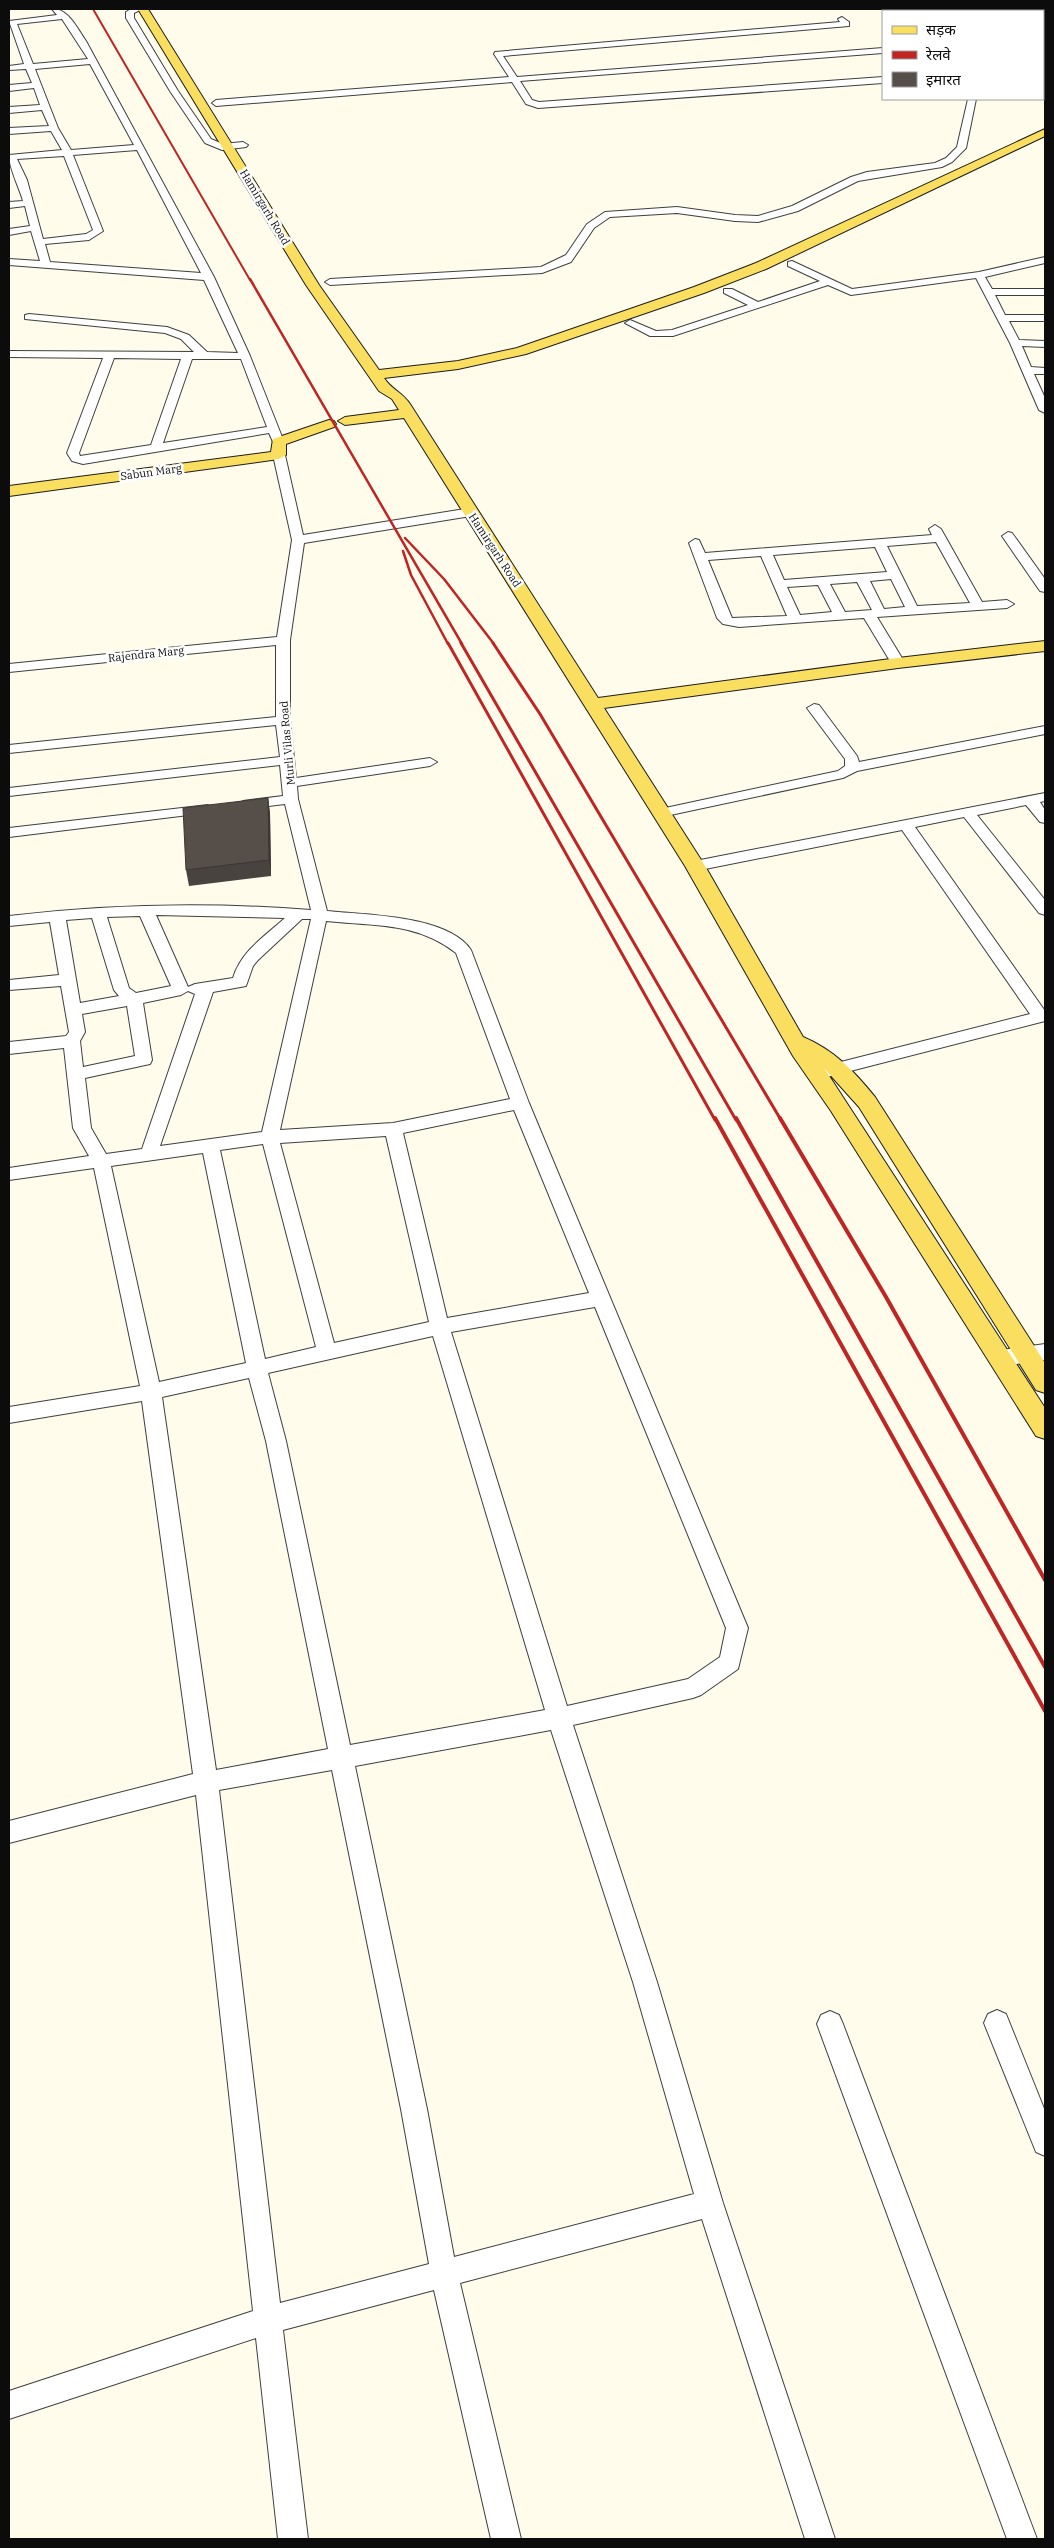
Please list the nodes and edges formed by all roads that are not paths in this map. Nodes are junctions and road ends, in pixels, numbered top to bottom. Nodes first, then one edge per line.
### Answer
1 (56, 9) edge
2 (138, 9) edge
3 (143, 9) edge
4 (65, 16) junction
5 (842, 19) dead end
6 (11, 23) edge
7 (22, 47) junction
8 (9, 48) edge
9 (881, 53) edge
10 (92, 61) junction
11 (30, 66) junction
12 (9, 68) edge
13 (512, 78) junction
14 (882, 80) edge
15 (38, 85) junction
16 (9, 88) edge
17 (214, 99) joint
18 (972, 100) edge
19 (46, 107) junction
20 (9, 110) edge
21 (225, 117) dead end
22 (54, 128) junction
23 (9, 131) edge
24 (234, 131) dead end
25 (1045, 132) edge
26 (1045, 142) edge
27 (139, 147) junction
28 (229, 147) junction
29 (246, 149) joint
30 (68, 153) junction
31 (10, 157) edge
32 (22, 180) junction
33 (9, 182) edge
34 (28, 203) junction
35 (9, 206) edge
36 (35, 228) junction
37 (9, 232) edge
38 (39, 242) junction
39 (1045, 260) edge
40 (9, 262) edge
41 (792, 264) junction
42 (46, 266) junction
43 (979, 275) junction
44 (209, 277) junction
45 (330, 282) dead end
46 (828, 282) junction
47 (728, 291) junction
48 (988, 292) junction
49 (1045, 292) edge
50 (757, 305) junction
51 (28, 317) dead end
52 (1002, 318) junction
53 (1045, 318) edge
54 (630, 323) junction
55 (1015, 343) junction
56 (1045, 344) edge
57 (9, 354) edge
58 (110, 355) junction
59 (188, 355) junction
60 (204, 356) junction
61 (243, 356) junction
62 (389, 368) junction
63 (1026, 370) junction
64 (1045, 371) edge
65 (375, 376) junction
66 (398, 389) junction
67 (1042, 397) edge
68 (1045, 410) edge
69 (408, 413) junction
70 (345, 421) dead end
71 (329, 424) dead end
72 (277, 442) junction
73 (156, 448) junction
74 (9, 492) edge
75 (471, 512) junction
76 (934, 526) dead end
77 (1008, 536) dead end
78 (940, 538) junction
79 (298, 540) junction
80 (879, 542) junction
81 (695, 543) dead end
82 (765, 551) junction
83 (701, 556) junction
84 (894, 575) junction
85 (862, 578) junction
86 (822, 580) junction
87 (778, 584) junction
88 (1045, 588) edge
89 (1007, 604) dead end
90 (978, 606) junction
91 (913, 611) junction
92 (874, 614) junction
93 (840, 616) junction
94 (795, 619) junction
95 (283, 640) junction
96 (1045, 646) edge
97 (1045, 652) edge
98 (898, 663) junction
99 (9, 668) edge
100 (814, 708) dead end
101 (597, 710) junction
102 (283, 720) junction
103 (1045, 730) edge
104 (9, 749) edge
105 (288, 760) junction
106 (430, 762) dead end
107 (852, 768) junction
108 (290, 783) junction
109 (9, 792) edge
110 (1045, 796) edge
111 (291, 799) junction
112 (1030, 800) junction
113 (661, 813) junction
114 (968, 813) junction
115 (1045, 819) edge
116 (906, 825) junction
117 (9, 833) edge
118 (695, 866) junction
119 (145, 909) junction
120 (1045, 910) edge
121 (98, 912) junction
122 (299, 913) junction
123 (320, 914) junction
124 (56, 915) junction
125 (9, 921) edge
126 (68, 980) junction
127 (9, 985) edge
128 (206, 987) junction
129 (181, 990) junction
130 (134, 1000) junction
131 (74, 1010) junction
132 (1043, 1016) edge
133 (72, 1041) junction
134 (797, 1042) junction
135 (9, 1048) edge
136 (840, 1068) junction
137 (816, 1073) junction
138 (76, 1074) junction
139 (520, 1103) junction
140 (393, 1129) junction
141 (270, 1137) junction
142 (210, 1146) junction
143 (149, 1154) junction
144 (101, 1161) junction
145 (9, 1174) edge
146 (602, 1298) junction
147 (440, 1327) junction
148 (327, 1353) junction
149 (1037, 1353) edge
150 (1001, 1358) junction
151 (257, 1369) junction
152 (1045, 1383) edge
153 (151, 1392) junction
154 (1039, 1406) edge
155 (9, 1415) edge
156 (1045, 1430) edge
157 (560, 1718) junction
158 (341, 1759) junction
159 (206, 1782) junction
160 (9, 1832) edge
161 (997, 2023) dead end
162 (830, 2024) dead end
163 (1045, 2143) edge
164 (710, 2203) junction
165 (444, 2274) junction
166 (268, 2320) junction
167 (9, 2404) edge
168 (294, 2539) edge
169 (506, 2539) edge
170 (820, 2539) edge
171 (1022, 2539) edge

1 - 4 street
2 - 28 street
3 - 28 main road, Hamirgarh Road
4 - 6 street
4 - 10 street, Murli Vilas Road
5 - 13 street
6 - 7 street
7 - 8 street
7 - 11 street
9 - 13 street
10 - 11 street
10 - 27 street, Murli Vilas Road
11 - 12 street
11 - 15 street
13 - 14 street
13 - 17 street
15 - 16 street
15 - 19 street
17 - 21 main road
18 - 45 street
19 - 20 street
19 - 22 street
22 - 23 street
22 - 30 street
24 - 29 main road
25 - 62 main road
26 - 41 main road
27 - 30 street
27 - 44 street, Murli Vilas Road
28 - 29 street
28 - 65 main road, Hamirgarh Road
30 - 31 street
30 - 38 street
31 - 32 street
32 - 33 street
32 - 34 street
34 - 35 street
34 - 36 street
36 - 37 street
36 - 38 street
38 - 42 street
39 - 43 street
40 - 42 street
41 - 46 street
41 - 47 main road
42 - 44 street
43 - 46 street
43 - 48 street
44 - 61 street, Murli Vilas Road
46 - 50 street
47 - 50 street
47 - 54 main road
48 - 49 street
48 - 52 street
50 - 54 street
51 - 60 street
52 - 53 street
52 - 55 street
54 - 66 main road
55 - 56 street
55 - 63 street
57 - 58 street
58 - 59 street
58 - 73 street
59 - 60 street
59 - 73 street
60 - 61 street
61 - 72 street, Murli Vilas Road
62 - 65 main road
62 - 66 main road, Hamirgarh Road
63 - 64 street
63 - 67 street
65 - 66 main road, Hamirgarh Road
66 - 69 main road, Hamirgarh Road
67 - 68 street
69 - 70 main road
69 - 75 main road, Hamirgarh Road
71 - 72 main road, Sabun Marg
72 - 73 street
72 - 74 main road, Sabun Marg
72 - 79 street, Murli Vilas Road
75 - 79 street
75 - 101 main road, Hamirgarh Road
76 - 78 street
77 - 88 street
78 - 80 street
78 - 90 street
79 - 95 street, Murli Vilas Road
80 - 82 street
80 - 84 street
81 - 83 street
82 - 83 street
82 - 87 street
83 - 94 street
84 - 85 street
84 - 91 street
85 - 86 street
85 - 92 street
86 - 87 street
86 - 93 street
87 - 94 street
89 - 90 street
90 - 91 street
91 - 92 street
92 - 93 street
92 - 98 street
93 - 94 street
95 - 99 street, Rajendra Marg
95 - 102 street, Murli Vilas Road
96 - 98 main road
97 - 101 main road
98 - 101 main road
100 - 107 street
101 - 113 main road, Hamirgarh Road
102 - 104 street
102 - 105 street, Murli Vilas Road
103 - 107 street
105 - 108 street, Murli Vilas Road
105 - 109 street
106 - 108 street
107 - 113 street
108 - 111 street, Murli Vilas Road
110 - 112 street
111 - 117 street
111 - 123 street, Murli Vilas Road
112 - 114 street
112 - 115 street
113 - 118 main road, Hamirgarh Road
114 - 116 street
114 - 120 street
116 - 118 street
116 - 132 street
118 - 134 main road, Hamirgarh Road
119 - 121 street
119 - 122 street
119 - 129 street
121 - 124 street
121 - 130 street
122 - 123 street
122 - 128 street
123 - 139 street
123 - 141 street
124 - 125 street
124 - 126 street
126 - 127 street
126 - 131 street
128 - 129 street
128 - 143 street
129 - 130 street
130 - 131 street
130 - 138 street
131 - 133 street
132 - 136 street
133 - 135 street
133 - 138 street
134 - 136 main road
134 - 137 main road, Hamirgarh Road
136 - 137 street
136 - 149 main road
137 - 150 main road, Hamirgarh Road
138 - 144 street
139 - 140 street
139 - 146 street
140 - 141 street
140 - 147 street
141 - 142 street
141 - 148 street
142 - 143 street
142 - 151 street
143 - 144 street
144 - 145 street
144 - 153 street
146 - 147 street
146 - 157 street
147 - 148 street
147 - 157 street
148 - 151 street
149 - 150 street
149 - 152 main road
150 - 154 main road, Hamirgarh Road
151 - 153 street
151 - 158 street
153 - 155 street
153 - 159 street
154 - 156 main road, Hamirgarh Road
157 - 158 street
157 - 164 street
158 - 159 street
158 - 165 street
159 - 160 street
159 - 166 street
161 - 163 street
162 - 171 street
164 - 165 street
164 - 170 street
165 - 166 street
165 - 169 street
166 - 167 street
166 - 168 street

